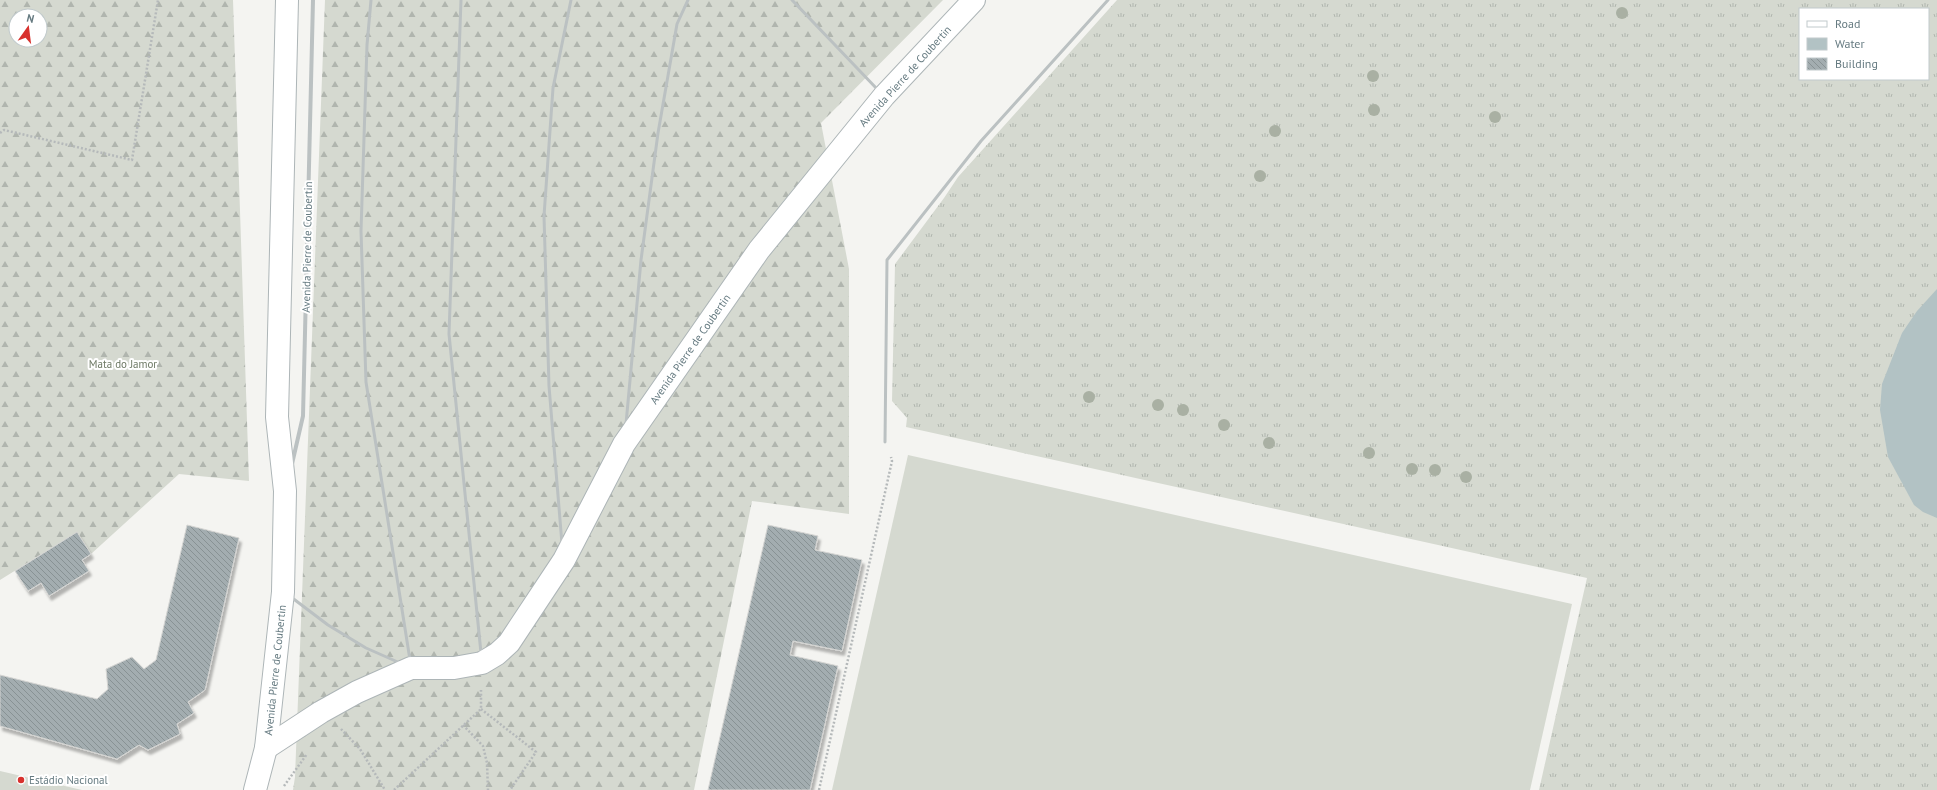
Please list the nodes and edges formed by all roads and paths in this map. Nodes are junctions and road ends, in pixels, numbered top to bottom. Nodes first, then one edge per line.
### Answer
1 (158, 0) edge
2 (286, 0) edge
3 (313, 0) edge
4 (371, 0) edge
5 (461, 0) edge
6 (571, 0) edge
7 (688, 0) edge
8 (792, 0) edge
9 (974, 0) edge
10 (1108, 0) edge
11 (884, 96) junction
12 (0, 133) edge
13 (625, 436) junction
14 (886, 442) joint
15 (290, 469) dead end
16 (564, 560) junction
17 (283, 592) junction
18 (482, 663) junction
19 (411, 668) junction
20 (481, 709) junction
21 (321, 712) junction
22 (463, 725) junction
23 (266, 748) junction
24 (312, 750) dead end
25 (255, 790) edge
26 (283, 790) edge
27 (385, 790) edge
28 (394, 790) edge
29 (488, 790) edge
30 (510, 790) edge
31 (820, 790) edge

1 - 12 path
2 - 17 street, Avenida Pierre de Coubertin
3 - 15 street, Avenida Pierre de Coubertin
4 - 19 lane
5 - 18 lane
6 - 16 lane
7 - 13 lane
8 - 11 lane
9 - 11 street, Avenida Pierre de Coubertin
10 - 14 lane
11 - 13 street, Avenida Pierre de Coubertin
13 - 16 street, Avenida Pierre de Coubertin
14 - 31 path
16 - 18 street, Avenida Pierre de Coubertin
17 - 19 lane, Avenida Pierre de Coubertin
17 - 23 street, Avenida Pierre de Coubertin
18 - 19 street, Avenida Pierre de Coubertin
18 - 20 path
19 - 21 street, Avenida Pierre de Coubertin
20 - 22 path
20 - 30 path
21 - 23 street, Avenida Pierre de Coubertin
21 - 27 path
22 - 28 path
22 - 29 path
23 - 25 street, Avenida Pierre de Coubertin
24 - 26 path

